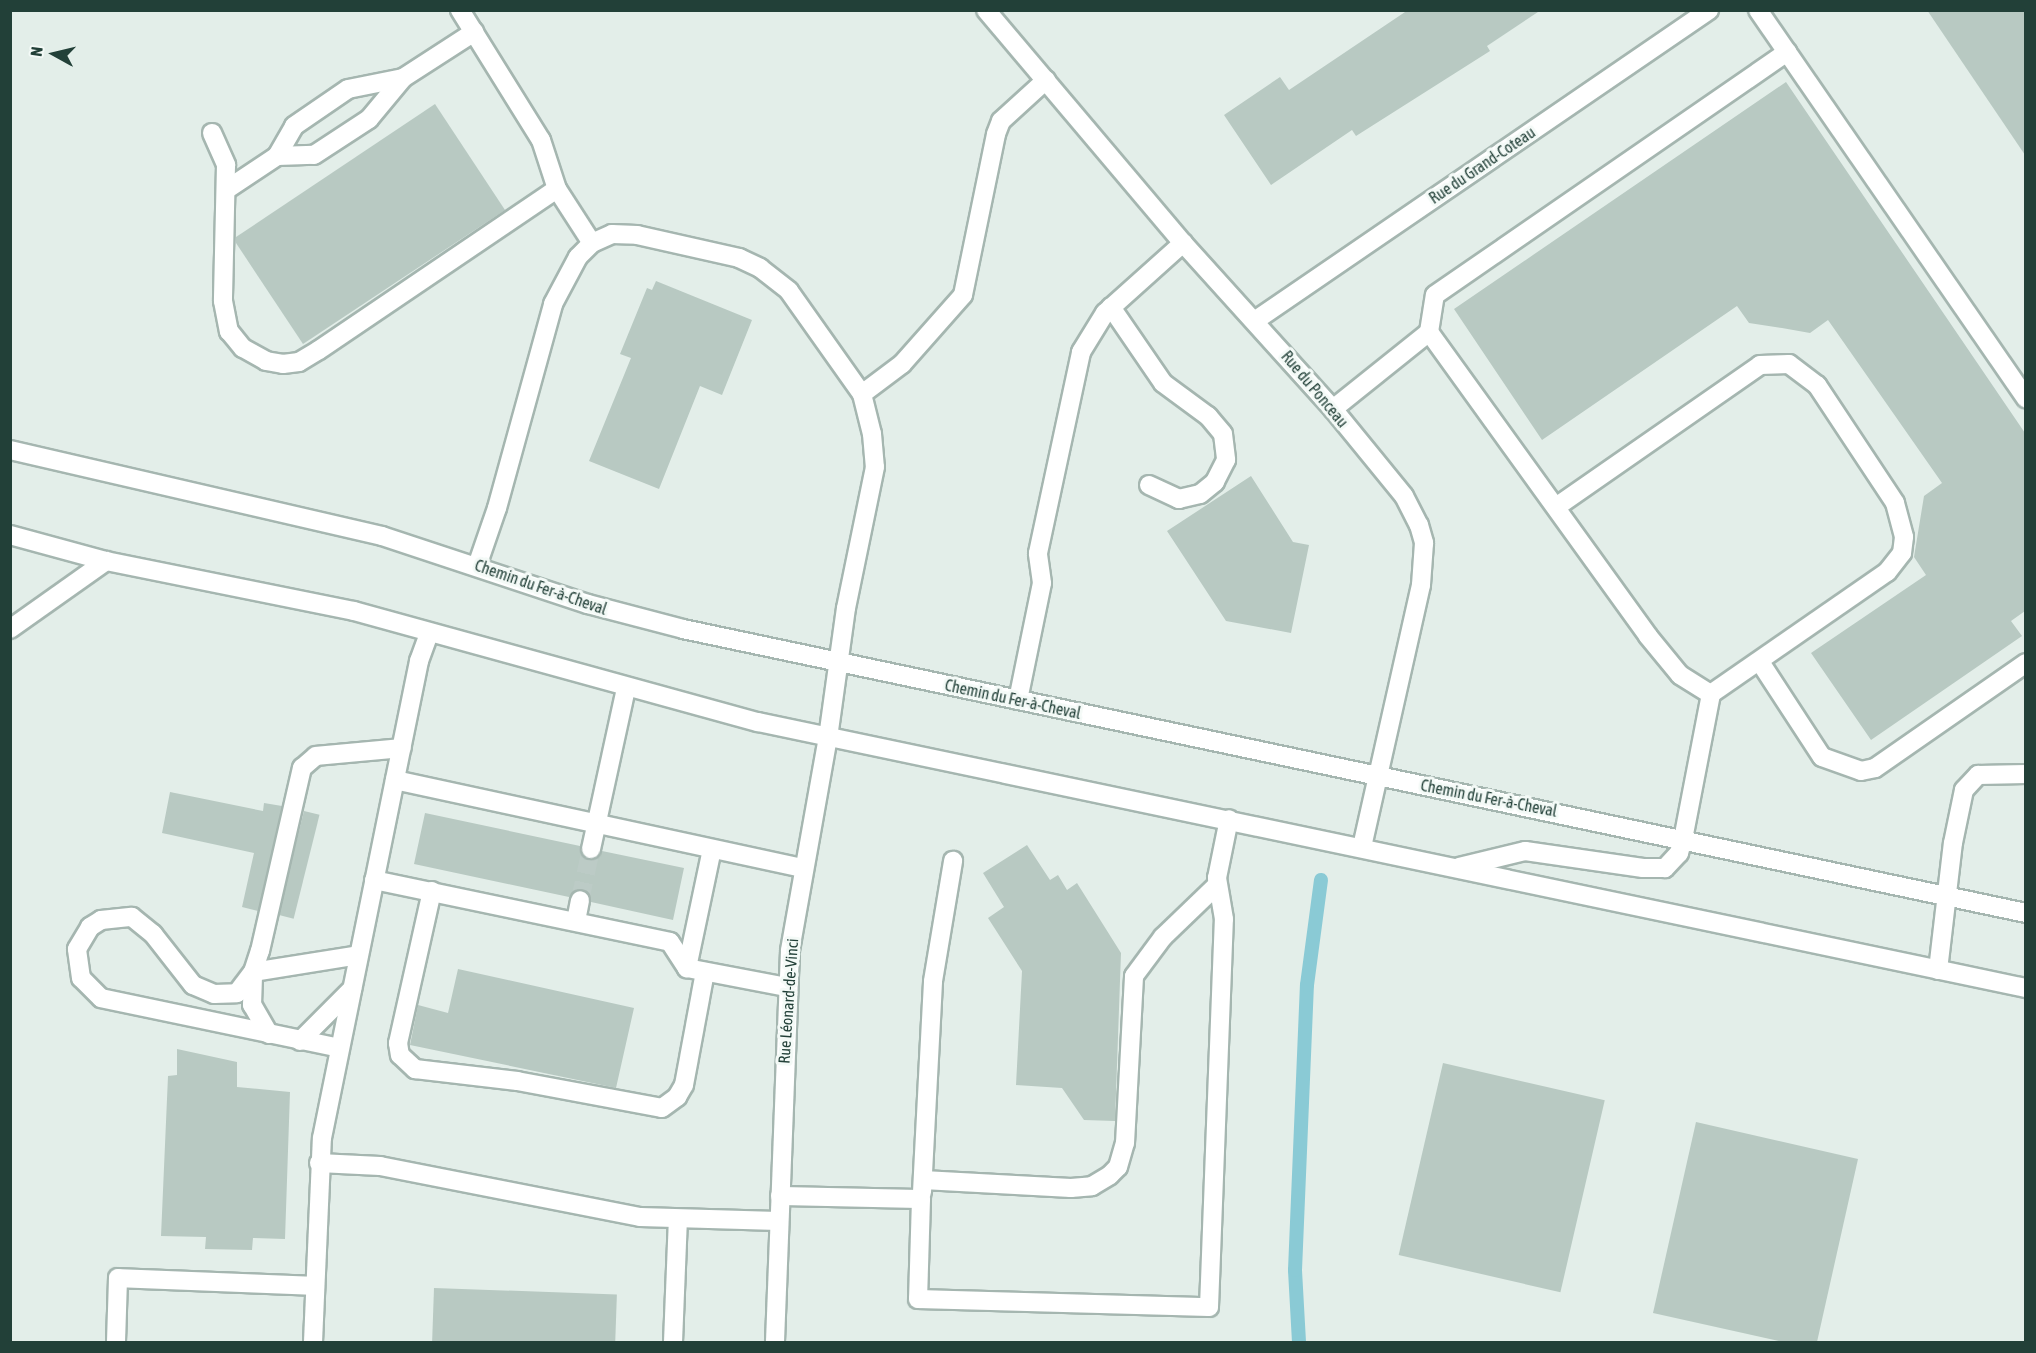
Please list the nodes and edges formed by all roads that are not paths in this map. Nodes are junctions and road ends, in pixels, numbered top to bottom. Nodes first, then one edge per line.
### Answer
1 (460, 10) edge
2 (986, 10) edge
3 (1708, 10) edge
4 (1758, 10) edge
5 (474, 32) junction
6 (1787, 52) junction
7 (403, 78) junction
8 (1046, 80) junction
9 (212, 133) dead end
10 (277, 156) junction
11 (557, 189) junction
12 (225, 190) junction
13 (592, 243) junction
14 (1183, 243) junction
15 (1111, 307) junction
16 (1256, 320) junction
17 (1429, 332) junction
18 (862, 394) junction
19 (2025, 398) edge
20 (1333, 409) junction
21 (10, 450) edge
22 (1149, 485) dead end
23 (1556, 507) junction
24 (10, 535) edge
25 (106, 561) junction
26 (477, 566) junction
27 (10, 629) edge
28 (429, 634) junction
29 (837, 662) junction
30 (1760, 662) junction
31 (2025, 663) edge
32 (626, 689) junction
33 (1711, 694) junction
34 (1018, 700) junction
35 (828, 737) junction
36 (402, 748) junction
37 (2025, 774) edge
38 (1378, 776) junction
39 (395, 780) junction
40 (1229, 819) junction
41 (596, 824) junction
42 (1683, 838) junction
43 (1362, 847) junction
44 (591, 849) tunnel mouth
45 (712, 849) junction
46 (953, 861) dead end
47 (1458, 867) junction
48 (802, 868) junction
49 (374, 880) junction
50 (1217, 885) junction
51 (432, 891) junction
52 (1948, 896) junction
53 (580, 900) tunnel mouth
54 (2025, 913) edge
55 (576, 921) junction
56 (359, 955) junction
57 (687, 968) junction
58 (1938, 970) junction
59 (253, 972) junction
60 (705, 972) junction
61 (787, 987) junction
62 (2025, 988) edge
63 (352, 989) junction
64 (269, 1034) junction
65 (300, 1041) junction
66 (340, 1048) junction
67 (319, 1163) junction
68 (923, 1180) junction
69 (780, 1196) junction
70 (921, 1199) junction
71 (678, 1220) junction
72 (778, 1221) junction
73 (315, 1286) junction
74 (116, 1342) edge
75 (313, 1342) edge
76 (673, 1342) edge
77 (775, 1342) edge

1 - 5 street
2 - 8 street, Rue du Ponceau
3 - 16 street, Rue du Grand-Coteau
4 - 6 street
5 - 7 street
5 - 11 street
6 - 17 street
6 - 19 street
7 - 10 street
7 - 10 street
8 - 14 street, Rue du Ponceau
8 - 18 street
9 - 12 street
10 - 12 street
11 - 12 street
11 - 13 street
13 - 18 street, Rue Léonard-de-Vinci
13 - 26 street
14 - 15 street
14 - 16 street, Rue du Ponceau
15 - 22 street
15 - 34 street
16 - 20 street, Rue du Ponceau
17 - 20 street
17 - 23 street
18 - 29 street, Rue Léonard-de-Vinci
20 - 38 street, Rue du Ponceau
21 - 26 street, Chemin du Fer-à-Cheval
23 - 30 street
23 - 33 street
24 - 25 street
25 - 27 street
25 - 28 street
26 - 29 street, Chemin du Fer-à-Cheval
28 - 32 street
28 - 36 street
29 - 34 street, Chemin du Fer-à-Cheval
29 - 35 street, Rue Léonard-de-Vinci
30 - 31 street
30 - 33 street
32 - 35 street
32 - 41 street
33 - 42 street
34 - 38 street, Chemin du Fer-à-Cheval
35 - 40 street
35 - 48 street, Rue Léonard-de-Vinci
36 - 39 street
36 - 59 street
37 - 52 street
38 - 42 street, Chemin du Fer-à-Cheval
38 - 43 street, Rue du Ponceau
39 - 41 street
39 - 49 street
40 - 43 street
40 - 50 street
41 - 44 street
41 - 45 street
42 - 47 street
42 - 52 street, Chemin du Fer-à-Cheval
43 - 47 street
45 - 48 street
45 - 57 street
46 - 68 street
47 - 58 street
48 - 61 street, Rue Léonard-de-Vinci
49 - 51 street
49 - 56 street
50 - 68 street
50 - 70 street
51 - 55 street
51 - 60 street
52 - 54 street, Chemin du Fer-à-Cheval
52 - 58 street
53 - 55 street
55 - 57 street
56 - 59 street
56 - 63 street
57 - 60 street
58 - 62 street
59 - 64 street
59 - 64 street
60 - 61 street
61 - 69 street, Rue Léonard-de-Vinci
63 - 65 street
63 - 66 street
64 - 65 street
65 - 66 street
66 - 67 street
67 - 71 street
67 - 73 street
68 - 70 street
69 - 70 street
69 - 72 street, Rue Léonard-de-Vinci
71 - 72 street
71 - 76 street
72 - 77 street, Rue Léonard-de-Vinci
73 - 74 street
73 - 75 street

